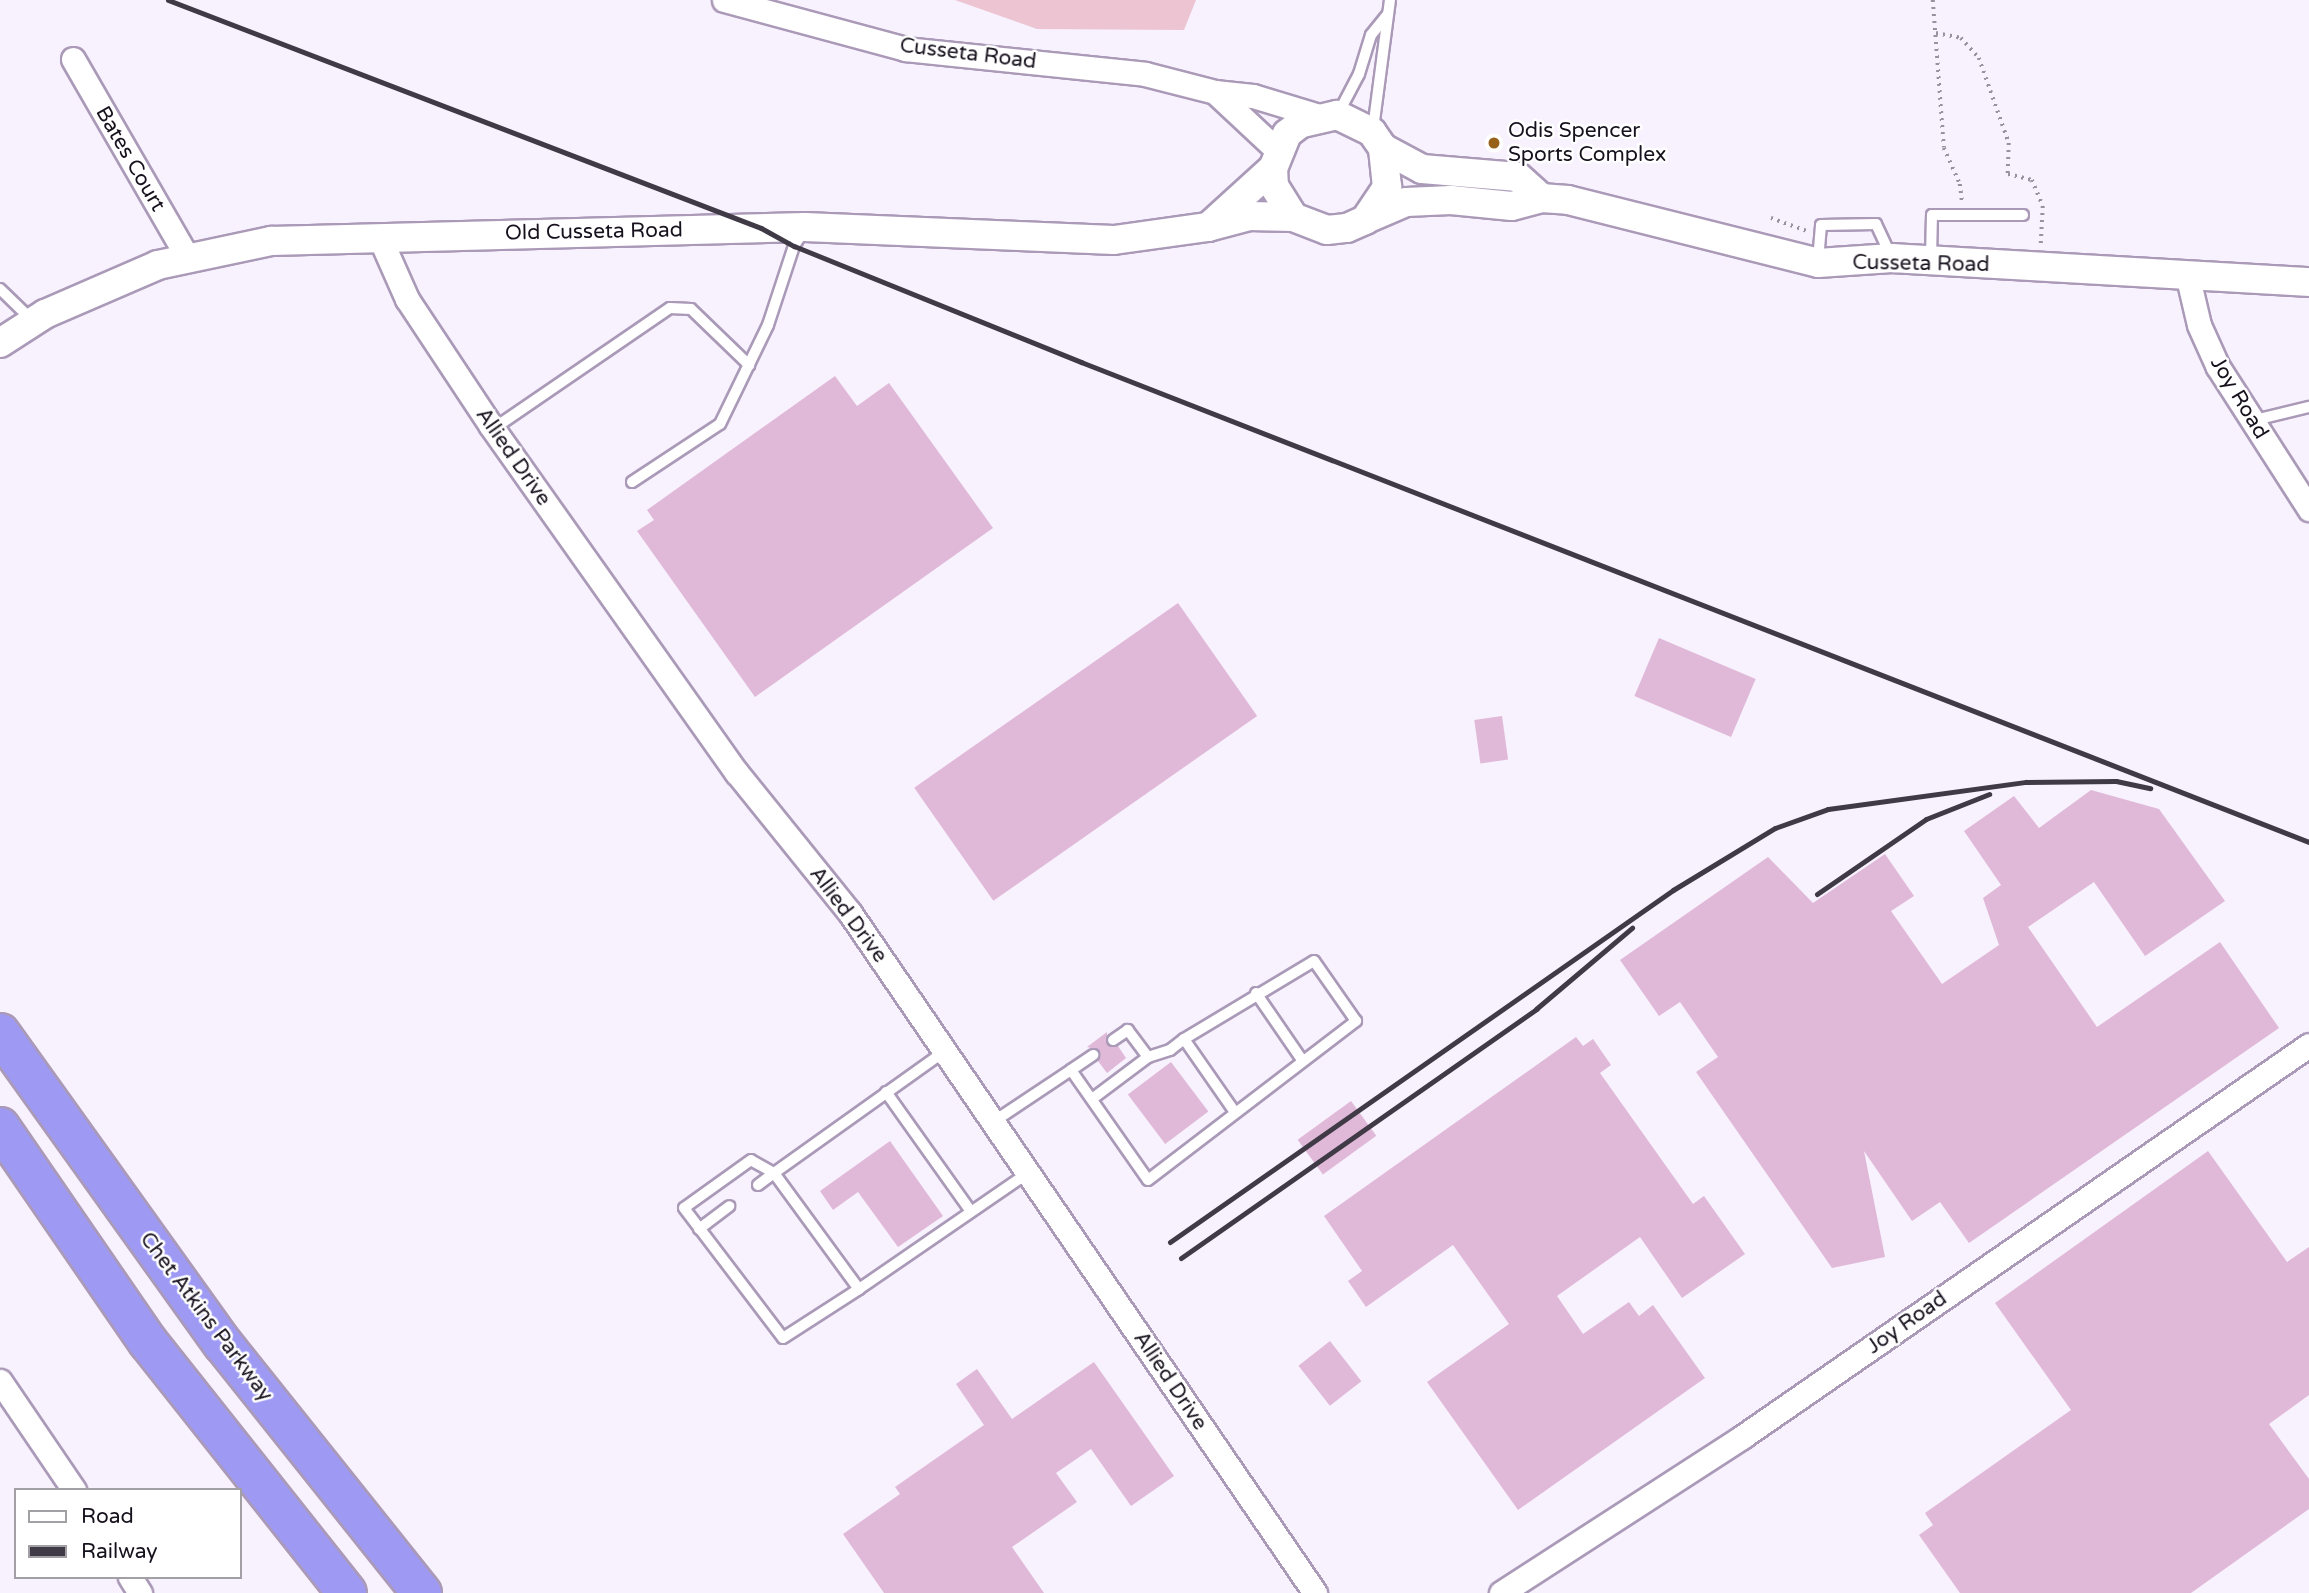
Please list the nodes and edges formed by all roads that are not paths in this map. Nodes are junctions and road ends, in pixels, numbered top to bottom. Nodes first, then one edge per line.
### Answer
1 (724, 0) edge
2 (1390, 0) edge
3 (1388, 14) junction
4 (73, 59) dead end
5 (1215, 92) junction
6 (1328, 115) junction
7 (1378, 140) junction
8 (1275, 159) junction
9 (1541, 198) junction
10 (2023, 215) dead end
11 (1293, 217) junction
12 (1364, 220) junction
13 (805, 227) junction
14 (1208, 227) junction
15 (380, 238) junction
16 (188, 258) junction
17 (1892, 258) junction
18 (1931, 261) junction
19 (1818, 263) junction
20 (2188, 278) junction
21 (2309, 282) edge
22 (0, 289) edge
23 (34, 321) junction
24 (0, 343) edge
25 (749, 365) junction
26 (2309, 407) edge
27 (2251, 421) junction
28 (493, 429) junction
29 (632, 482) dead end
30 (2309, 509) edge
31 (1256, 993) junction
32 (0, 1033) edge
33 (1184, 1039) junction
34 (1113, 1040) dead end
35 (2309, 1045) edge
36 (944, 1051) junction
37 (1093, 1055) dead end
38 (1148, 1057) junction
39 (1302, 1060) junction
40 (1071, 1070) junction
41 (886, 1092) junction
42 (1091, 1099) junction
43 (1234, 1111) junction
44 (993, 1122) junction
45 (0, 1126) edge
46 (774, 1173) junction
47 (1028, 1173) junction
48 (758, 1185) dead end
49 (729, 1206) dead end
50 (970, 1210) junction
51 (699, 1228) junction
52 (859, 1289) junction
53 (0, 1381) edge
54 (73, 1488) edge
55 (346, 1593) edge
56 (422, 1593) edge
57 (1315, 1593) edge
58 (1501, 1593) edge

1 - 5 street, Cusseta Road
2 - 3 lane
3 - 6 lane
3 - 7 lane
4 - 16 street, Bates Court
5 - 6 street, Cusseta Road
5 - 8 street, Cusseta Road
6 - 7 street, Cusseta Road
6 - 8 street
7 - 9 street, Cusseta Road
7 - 12 street
8 - 11 street
8 - 14 street
9 - 12 street, Cusseta Road
9 - 19 street, Cusseta Road
10 - 18 lane
11 - 12 street, Cusseta Road
11 - 14 street, Old Cusseta Road
13 - 14 street, Old Cusseta Road
13 - 15 street, Old Cusseta Road
13 - 25 lane
15 - 16 street, Old Cusseta Road
15 - 28 street, Allied Drive
16 - 23 street, Old Cusseta Road
17 - 18 street, Cusseta Road
17 - 19 street, Cusseta Road
17 - 19 lane
18 - 20 street, Cusseta Road
20 - 21 street, Cusseta Road
20 - 27 street, Joy Road
22 - 23 lane
23 - 24 street, Old Cusseta Road
25 - 28 lane
25 - 29 lane
26 - 27 lane
27 - 30 street, Joy Road
28 - 36 street, Allied Drive
31 - 33 lane
31 - 39 lane
31 - 39 lane
32 - 56 highway, Chet Atkins Parkway
33 - 38 lane
33 - 43 lane
34 - 38 lane
35 - 58 street, Joy Road
36 - 41 lane
36 - 44 street, Allied Drive
37 - 40 lane
38 - 42 lane
39 - 43 lane
40 - 42 lane
40 - 44 lane
41 - 46 lane
41 - 50 lane
42 - 43 lane
44 - 47 street, Allied Drive
45 - 55 highway
46 - 48 lane
46 - 51 lane
46 - 52 lane
47 - 50 lane
47 - 57 street, Allied Drive
49 - 51 lane
50 - 52 lane
51 - 52 lane
53 - 54 street

